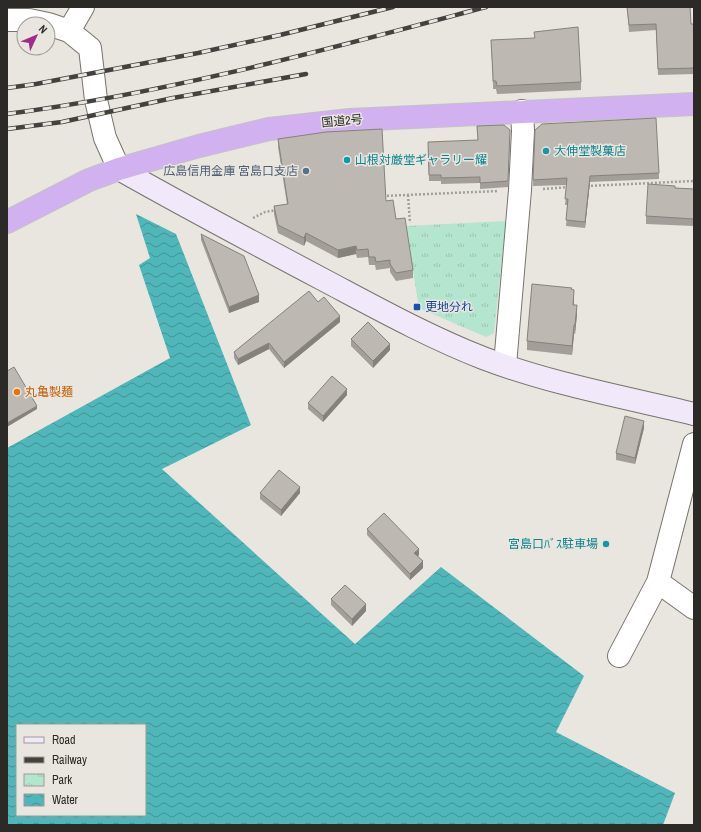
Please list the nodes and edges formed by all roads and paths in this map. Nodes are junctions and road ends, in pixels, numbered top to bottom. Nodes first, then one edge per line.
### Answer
1 (83, 7) edge
2 (56, 27) edge
3 (69, 31) junction
4 (694, 104) edge
5 (522, 111) junction
6 (119, 169) junction
7 (694, 182) edge
8 (575, 187) edge
9 (583, 187) edge
10 (520, 190) junction
11 (408, 195) junction
12 (377, 197) edge
13 (279, 209) edge
14 (248, 220) dead end
15 (7, 222) edge
16 (410, 223) dead end
17 (505, 365) junction
18 (694, 414) edge
19 (694, 444) edge
20 (658, 582) junction
21 (694, 608) edge
22 (619, 656) dead end

1 - 3 street
2 - 3 street
3 - 6 street
4 - 5 highway, 国道2号
5 - 6 highway, 国道2号
5 - 10 street
6 - 15 highway, 国道2号
6 - 17 street
7 - 9 path
8 - 10 path
10 - 11 path
10 - 17 street
11 - 12 path
11 - 16 path
13 - 14 path
17 - 18 street
19 - 20 street
20 - 21 street
20 - 22 street

